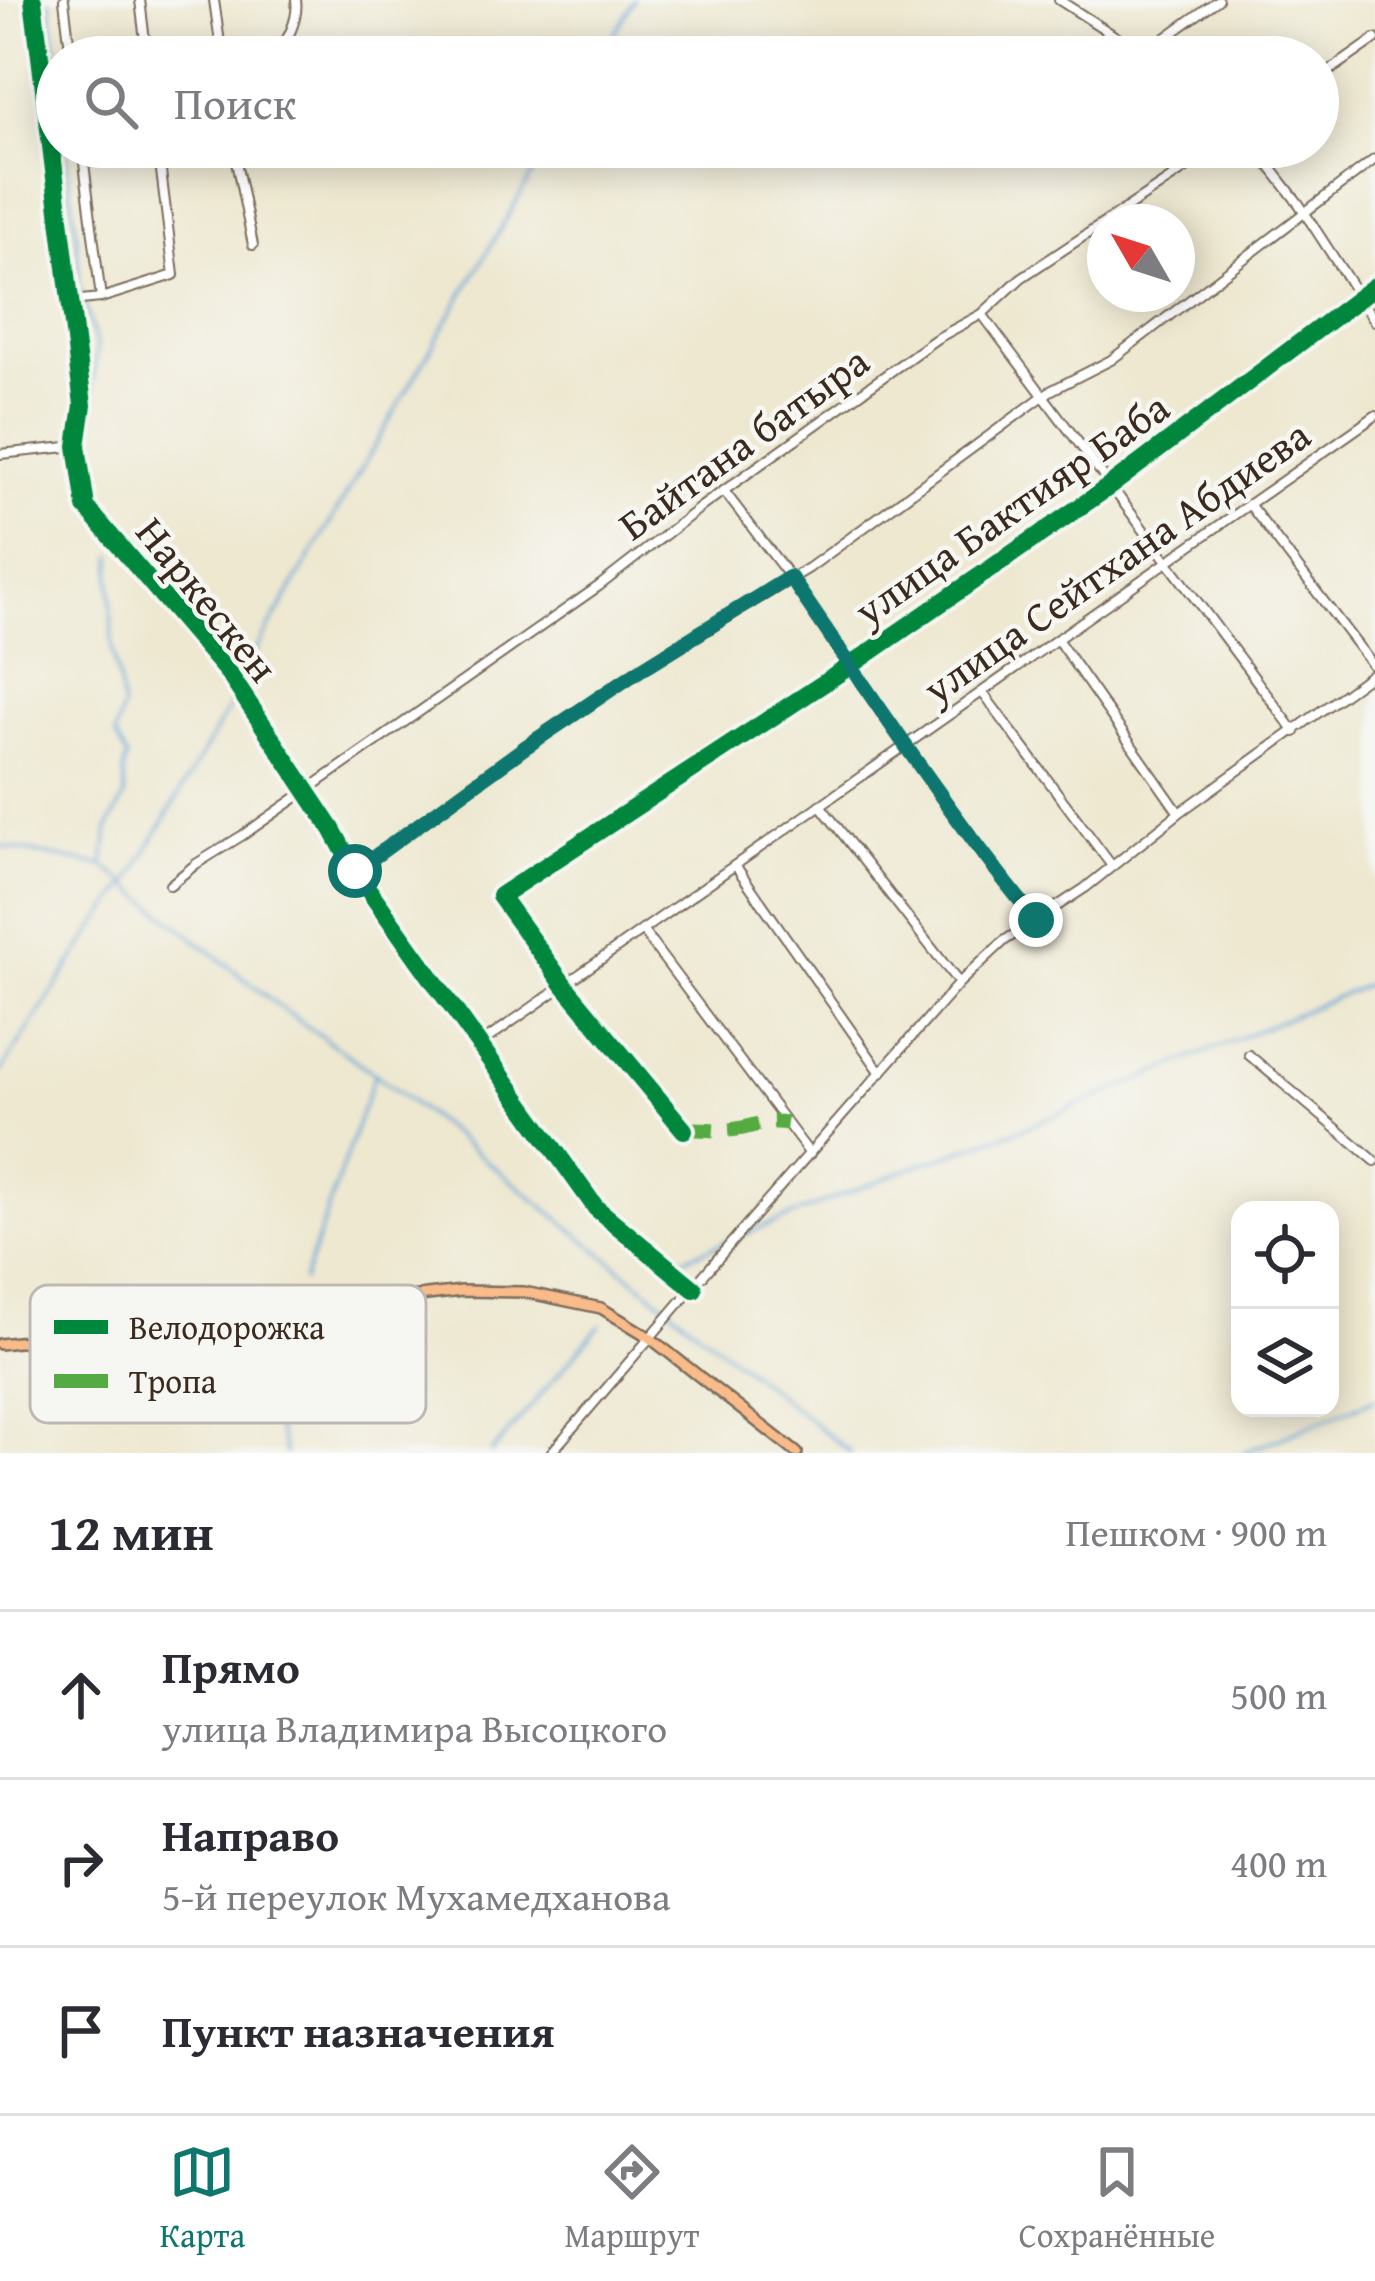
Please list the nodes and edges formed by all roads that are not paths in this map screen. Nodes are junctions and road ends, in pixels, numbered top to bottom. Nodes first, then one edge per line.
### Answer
1 (33, 0) edge
2 (64, 0) edge
3 (140, 0) edge
4 (214, 0) edge
5 (296, 0) edge
6 (1059, 0) edge
7 (1218, 0) edge
8 (38, 36) edge
9 (68, 36) edge
10 (144, 36) edge
11 (219, 36) edge
12 (288, 36) edge
13 (1114, 36) edge
14 (1170, 36) edge
15 (1375, 39) edge
16 (1339, 64) edge
17 (1375, 159) edge
18 (54, 168) edge
19 (84, 168) edge
20 (161, 168) edge
21 (237, 168) edge
22 (1186, 168) edge
23 (1271, 168) edge
24 (1304, 212) junction
25 (253, 245) dead end
26 (1375, 286) edge
27 (98, 298) junction
28 (1360, 298) junction
29 (71, 301) junction
30 (982, 314) junction
31 (1375, 321) edge
32 (1042, 397) junction
33 (1375, 416) edge
34 (77, 446) junction
35 (0, 454) edge
36 (1110, 486) junction
37 (724, 491) junction
38 (1250, 504) junction
39 (1167, 562) junction
40 (790, 577) junction
41 (1057, 639) junction
42 (850, 666) junction
43 (1375, 670) edge
44 (982, 692) junction
45 (1294, 732) junction
46 (905, 746) junction
47 (306, 790) junction
48 (820, 806) junction
49 (1179, 813) junction
50 (735, 865) junction
51 (1112, 866) junction
52 (355, 871) junction
53 (170, 885) dead end
54 (1036, 920) junction
55 (642, 930) junction
56 (959, 983) junction
57 (564, 985) junction
58 (480, 1044) junction
59 (1249, 1055) dead end
60 (881, 1073) junction
61 (684, 1130) dead end
62 (810, 1154) junction
63 (1375, 1161) edge
64 (694, 1289) junction
65 (426, 1295) edge
66 (650, 1337) junction
67 (30, 1341) edge
68 (0, 1344) edge
69 (551, 1453) edge
70 (796, 1453) edge

1 - 8 street, Наркескен
2 - 9 street
3 - 10 street
4 - 11 street
5 - 12 street
6 - 13 street
7 - 14 street
15 - 16 street
17 - 24 street
18 - 29 street, Наркескен
19 - 27 street
20 - 27 street
21 - 25 street
22 - 30 street, Байтана батыра
23 - 24 street
24 - 28 street
24 - 32 street
26 - 28 street, улица Бактияр Баба
27 - 29 street
28 - 31 street
28 - 36 street, улица Бактияр Баба
29 - 34 street, Наркескен
30 - 32 street
30 - 37 street, Байтана батыра
32 - 36 street
32 - 40 street
33 - 38 street, улица Сейтхана Абдиева
34 - 35 street
34 - 47 street, Наркескен
36 - 39 street
36 - 42 street, улица Бактияр Баба
37 - 40 street
37 - 47 street, Байтана батыра
38 - 39 street, улица Сейтхана Абдиева
38 - 43 street
39 - 41 street, улица Сейтхана Абдиева
39 - 45 street
40 - 42 street
40 - 52 street
41 - 44 street, улица Сейтхана Абдиева
41 - 49 street
42 - 46 street
42 - 57 street, улица Бактияр Баба
43 - 45 street
44 - 46 street, улица Сейтхана Абдиева
44 - 51 street
45 - 49 street
46 - 48 street, улица Сейтхана Абдиева
46 - 54 street
47 - 52 street, Наркескен
47 - 53 street, Байтана батыра
48 - 50 street, улица Сейтхана Абдиева
48 - 56 street
49 - 51 street
50 - 55 street, улица Сейтхана Абдиева
50 - 60 street
51 - 54 street
52 - 58 street, Наркескен
54 - 56 street
55 - 57 street, улица Сейтхана Абдиева
55 - 62 street
56 - 60 street
57 - 58 street, улица Сейтхана Абдиева
57 - 61 street
58 - 64 street, Наркескен
59 - 63 street
60 - 62 street
62 - 64 street
64 - 66 street
65 - 66 main road
66 - 69 street
66 - 70 main road
67 - 68 main road

